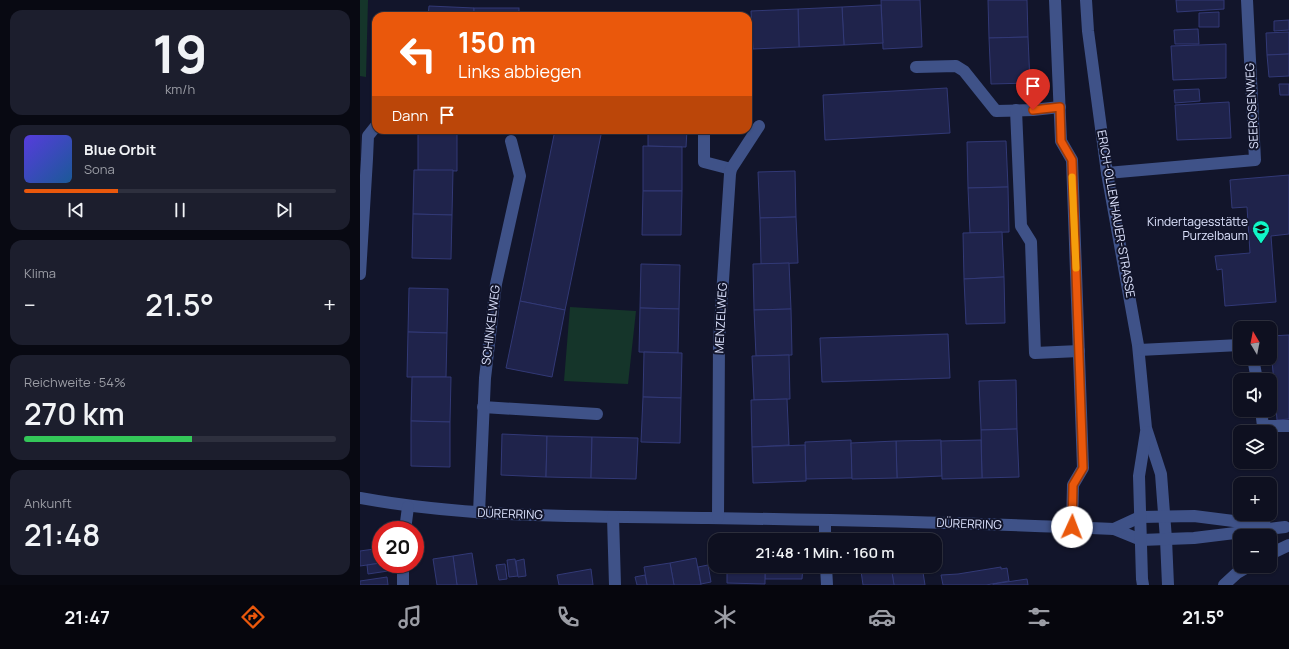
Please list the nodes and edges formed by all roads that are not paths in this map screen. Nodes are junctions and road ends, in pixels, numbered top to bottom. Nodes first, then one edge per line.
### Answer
1 (1055, 0) edge
2 (1086, 0) edge
3 (1247, 0) edge
4 (916, 67) dead end
5 (1060, 107) junction
6 (1016, 110) junction
7 (759, 126) dead end
8 (372, 131) edge
9 (704, 134) edge
10 (511, 141) dead end
11 (731, 169) junction
12 (1107, 173) junction
13 (360, 274) edge
14 (1233, 345) edge
15 (1139, 350) junction
16 (1079, 351) junction
17 (483, 408) junction
18 (597, 414) dead end
19 (1262, 417) edge
20 (1289, 426) edge
21 (1146, 428) junction
22 (360, 498) edge
23 (408, 506) junction
24 (479, 513) junction
25 (613, 517) junction
26 (1140, 517) junction
27 (1165, 517) junction
28 (718, 518) junction
29 (825, 520) junction
30 (406, 521) edge
31 (1072, 527) junction
32 (1287, 527) edge
33 (1114, 529) junction
34 (825, 533) edge
35 (1166, 539) junction
36 (1141, 540) junction
37 (1289, 545) edge
38 (1277, 551) edge
39 (403, 573) edge
40 (826, 573) edge
41 (1237, 573) edge
42 (403, 585) edge
43 (615, 585) edge
44 (827, 585) edge
45 (1143, 585) edge
46 (1168, 585) edge
47 (1224, 585) edge

1 - 5 street
2 - 12 street, ERICH-OLLENHAUER-STRASSE
3 - 12 street, SEEROSENWEG
4 - 6 street
5 - 6 street
5 - 16 street
6 - 16 street
7 - 11 street, MENZELWEG
8 - 13 street
9 - 11 street
10 - 17 street, SCHINKELWEG
11 - 28 street, MENZELWEG
12 - 15 street, ERICH-OLLENHAUER-STRASSE
14 - 15 street
15 - 21 street, ERICH-OLLENHAUER-STRASSE
16 - 31 street
17 - 18 street
17 - 24 street, SCHINKELWEG
19 - 20 street
21 - 26 street, ERICH-OLLENHAUER-STRASSE
21 - 27 street, ERICH-OLLENHAUER-STRASSE
22 - 23 street, DÜRERRING
23 - 24 street, DÜRERRING
23 - 30 street
24 - 25 street, DÜRERRING
25 - 28 street, DÜRERRING
25 - 43 street
26 - 27 street
26 - 33 street, DÜRERRING
26 - 36 street, ERICH-OLLENHAUER-STRASSE
27 - 32 street
27 - 35 street, ERICH-OLLENHAUER-STRASSE
28 - 29 street, DÜRERRING
29 - 31 street, DÜRERRING
29 - 34 street
31 - 33 street, DÜRERRING
32 - 35 street, DÜRERRING
33 - 36 street, DÜRERRING
35 - 36 street, DÜRERRING
35 - 46 street, ERICH-OLLENHAUER-STRASSE
36 - 45 street, ERICH-OLLENHAUER-STRASSE
37 - 38 street
39 - 42 street
40 - 44 street
41 - 47 street

